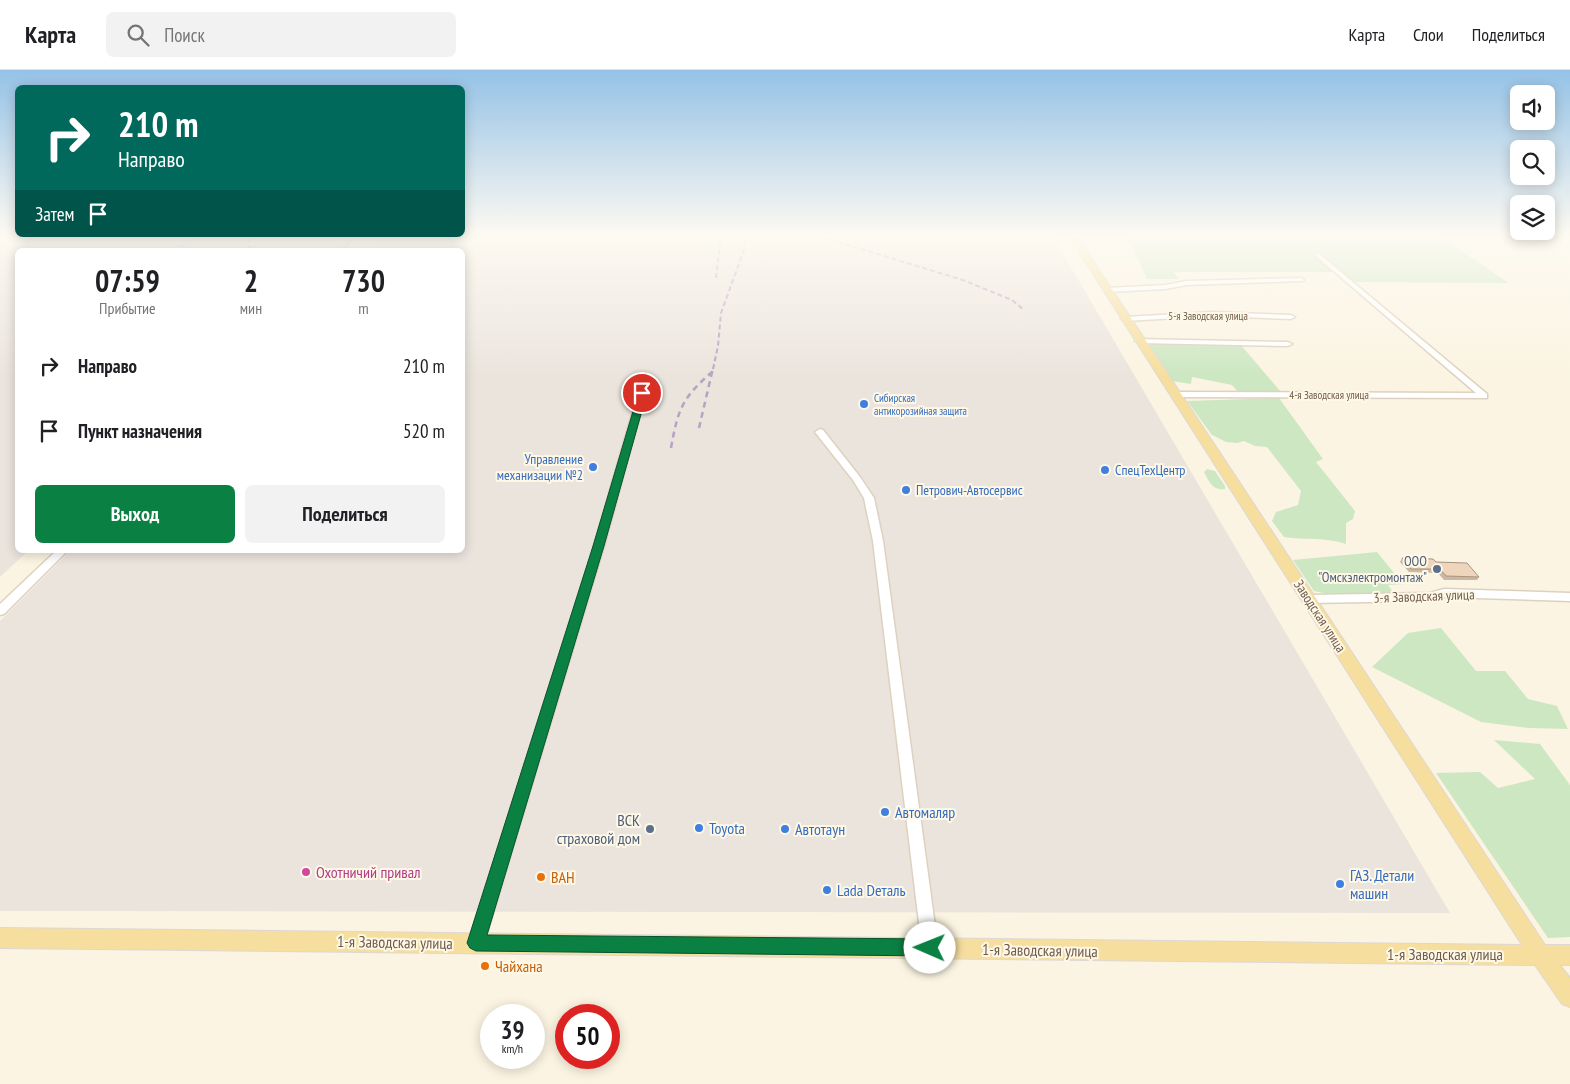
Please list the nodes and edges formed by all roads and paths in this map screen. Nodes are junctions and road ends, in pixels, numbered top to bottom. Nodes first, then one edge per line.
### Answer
1 (1102, 282) edge
2 (1213, 282) edge
3 (1350, 282) edge
4 (1107, 290) junction
5 (1291, 317) dead end
6 (1125, 319) junction
7 (1139, 341) junction
8 (1288, 344) dead end
9 (642, 393) dead end
10 (1175, 395) junction
11 (820, 432) dead end
12 (60, 553) edge
13 (1570, 597) edge
14 (1308, 599) junction
15 (0, 611) edge
16 (0, 938) edge
17 (476, 943) junction
18 (930, 948) junction
19 (1540, 955) junction
20 (1570, 955) edge
21 (1570, 996) edge

1 - 4 main road, Заводская улица
2 - 4 street
3 - 10 street, 4-я Заводская улица
4 - 6 main road, Заводская улица
5 - 6 street, 5-я Заводская улица
6 - 7 main road, Заводская улица
7 - 8 street
7 - 10 main road, Заводская улица
9 - 17 street
10 - 14 main road, Заводская улица
11 - 18 street
12 - 15 street
13 - 14 street, 3-я Заводская улица
14 - 19 main road, Заводская улица
16 - 17 main road, 1-я Заводская улица
17 - 18 main road, 1-я Заводская улица
18 - 19 main road, 1-я Заводская улица
19 - 20 main road, 1-я Заводская улица
19 - 21 main road, Заводская улица

